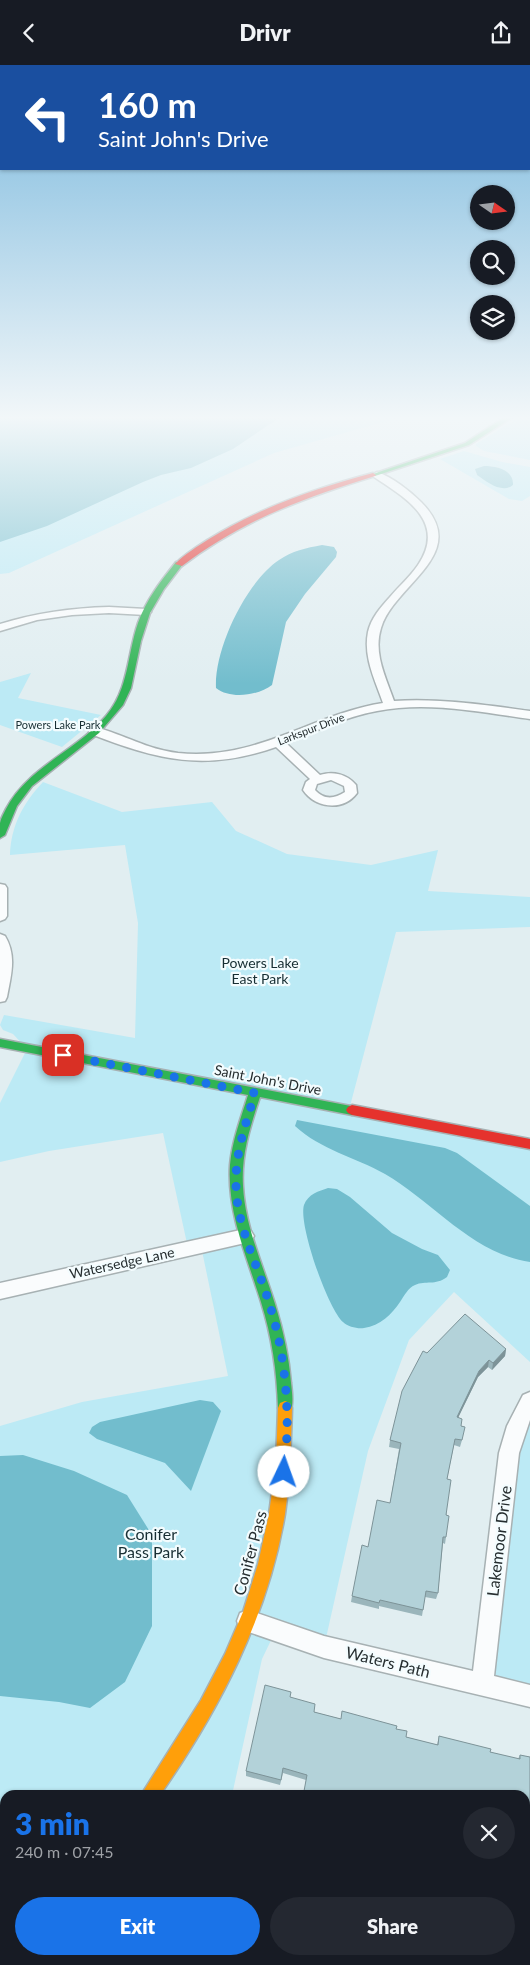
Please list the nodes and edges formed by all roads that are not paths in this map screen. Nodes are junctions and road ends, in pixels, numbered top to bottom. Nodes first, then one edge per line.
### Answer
1 (277, 507) edge
2 (421, 507) edge
3 (146, 612) junction
4 (0, 628) edge
5 (390, 705) junction
6 (530, 715) edge
7 (95, 731) junction
8 (278, 742) junction
9 (317, 779) dead end
10 (0, 835) edge
11 (0, 888) edge
12 (0, 916) edge
13 (0, 939) edge
14 (0, 997) edge
15 (0, 1043) edge
16 (255, 1093) junction
17 (530, 1144) edge
18 (245, 1237) junction
19 (0, 1291) edge
20 (530, 1401) edge
21 (248, 1621) junction
22 (482, 1685) junction
23 (530, 1696) edge
24 (154, 1790) edge

1 - 3 street
2 - 5 street
3 - 4 street
3 - 7 street
5 - 6 street, Larkspur Drive
5 - 8 street, Larkspur Drive
7 - 8 street, Larkspur Drive
7 - 10 street
8 - 9 street
11 - 12 street
13 - 14 street
15 - 16 street, Saint John's Drive
16 - 17 street, Saint John's Drive
16 - 18 street, Conifer Pass
18 - 19 street, Watersedge Lane
18 - 21 street, Conifer Pass
20 - 22 street, Lakemoor Drive
21 - 22 street, Waters Path
21 - 24 street, Conifer Pass
22 - 23 street, Waters Path

